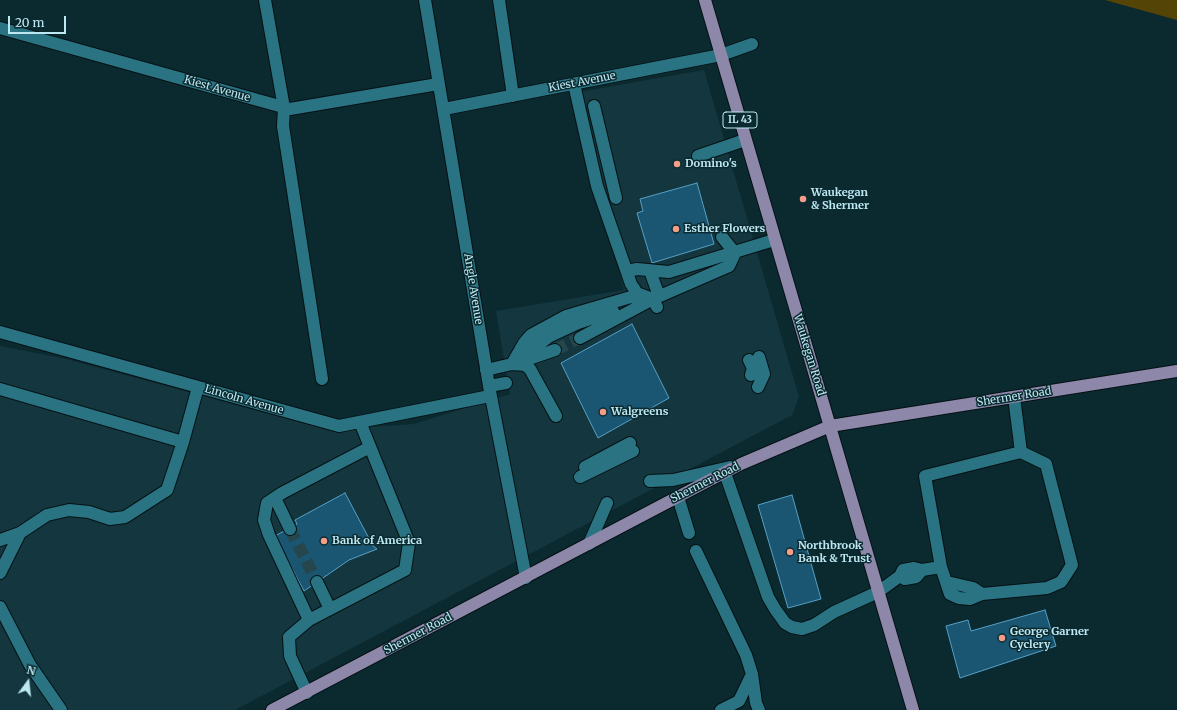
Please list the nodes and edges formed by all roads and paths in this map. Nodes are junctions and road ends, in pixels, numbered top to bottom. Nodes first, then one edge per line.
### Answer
1 (264, 0) edge
2 (425, 0) edge
3 (499, 0) edge
4 (705, 0) edge
5 (0, 28) edge
6 (752, 44) dead end
7 (721, 55) junction
8 (438, 84) junction
9 (574, 84) junction
10 (513, 96) junction
11 (594, 106) dead end
12 (284, 108) junction
13 (444, 109) junction
14 (745, 140) junction
15 (698, 156) dead end
16 (616, 198) dead end
17 (722, 237) dead end
18 (774, 240) junction
19 (735, 253) junction
20 (633, 267) junction
21 (650, 271) junction
22 (631, 284) junction
23 (656, 301) junction
24 (632, 304) junction
25 (0, 332) edge
26 (580, 338) tunnel mouth
27 (555, 350) tunnel mouth
28 (512, 364) junction
29 (486, 370) junction
30 (1177, 371) edge
31 (751, 375) dead end
32 (322, 379) dead end
33 (506, 383) dead end
34 (198, 387) junction
35 (758, 387) dead end
36 (0, 390) edge
37 (490, 391) junction
38 (1014, 397) junction
39 (556, 416) dead end
40 (360, 422) junction
41 (830, 426) junction
42 (183, 442) junction
43 (370, 447) junction
44 (632, 447) dead end
45 (1021, 452) junction
46 (741, 464) junction
47 (583, 472) dead end
48 (725, 473) junction
49 (650, 481) dead end
50 (678, 497) junction
51 (275, 498) junction
52 (607, 503) dead end
53 (290, 528) tunnel mouth
54 (20, 533) junction
55 (689, 533) dead end
56 (0, 540) edge
57 (589, 544) junction
58 (696, 551) dead end
59 (941, 567) junction
60 (0, 573) edge
61 (526, 578) junction
62 (317, 582) tunnel mouth
63 (878, 592) junction
64 (0, 607) edge
65 (330, 609) junction
66 (309, 620) junction
67 (752, 674) junction
68 (307, 693) junction
69 (61, 710) edge
70 (272, 710) edge
71 (721, 710) edge
72 (759, 710) edge
73 (913, 710) edge

1 - 12 street
2 - 8 street, Angle Avenue
3 - 10 street
4 - 7 main road, Waukegan Road / IL 43
5 - 12 street, Kiest Avenue
6 - 7 street, Kiest Avenue
7 - 9 street, Kiest Avenue
7 - 14 main road, Waukegan Road / IL 43
8 - 12 street, Kiest Avenue
8 - 13 street, Angle Avenue
9 - 10 street, Kiest Avenue
9 - 20 street
10 - 13 street, Kiest Avenue
11 - 16 street
12 - 32 street
13 - 29 street, Angle Avenue
14 - 15 street
14 - 18 main road, Waukegan Road / IL 43
17 - 19 street
18 - 19 street
18 - 41 main road, Waukegan Road / IL 43
19 - 21 street
19 - 23 street
20 - 21 street
20 - 22 street
21 - 23 street
22 - 23 street
22 - 24 street
23 - 24 street
24 - 26 street
24 - 28 street
25 - 34 street, Lincoln Avenue
27 - 28 street
28 - 29 street
28 - 39 street
29 - 37 street, Angle Avenue
30 - 38 main road, Shermer Road
31 - 35 street
33 - 37 street, Lincoln Avenue
34 - 40 street, Lincoln Avenue
34 - 42 street
36 - 42 street
37 - 40 street, Lincoln Avenue
37 - 61 street, Angle Avenue
38 - 41 main road, Shermer Road
38 - 45 street
40 - 43 street
41 - 46 main road, Shermer Road
41 - 63 main road, Waukegan Road / IL 43
42 - 54 street
43 - 51 street
43 - 65 street
44 - 47 street
45 - 59 street
45 - 59 street
46 - 48 main road, Shermer Road
46 - 49 street
48 - 50 main road, Shermer Road
48 - 63 street
50 - 55 street
50 - 57 main road, Shermer Road
51 - 53 street
51 - 66 street
52 - 57 street
54 - 56 street
54 - 60 street
57 - 61 main road, Shermer Road
58 - 67 street
59 - 63 street
61 - 68 main road, Shermer Road
62 - 65 street
63 - 73 main road, Waukegan Road / IL 43
64 - 69 street
65 - 66 street
66 - 68 street
67 - 71 street
67 - 72 street
68 - 70 main road, Shermer Road

